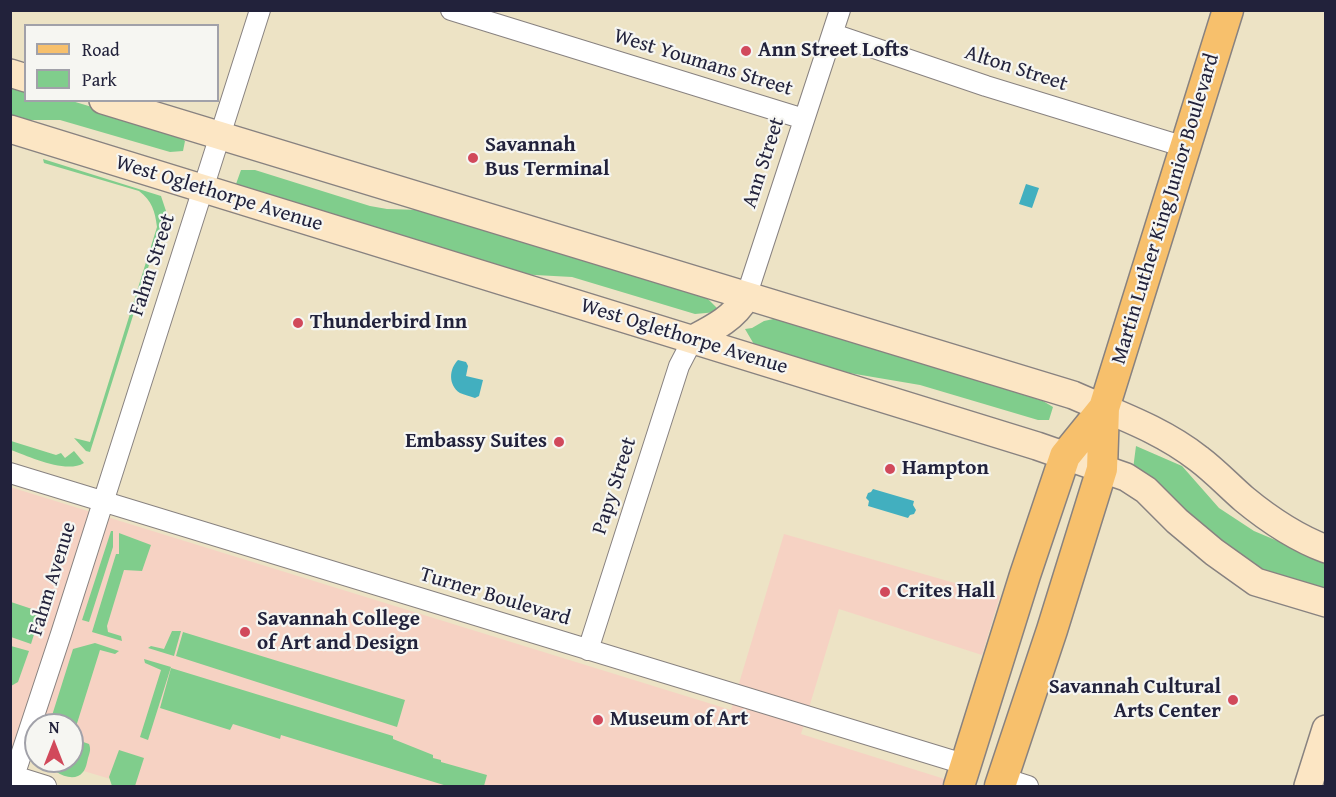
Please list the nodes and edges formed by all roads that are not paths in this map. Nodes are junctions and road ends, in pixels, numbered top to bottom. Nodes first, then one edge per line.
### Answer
1 (260, 10) edge
2 (452, 10) edge
3 (840, 10) edge
4 (1228, 10) edge
5 (833, 34) junction
6 (110, 102) edge
7 (804, 119) junction
8 (10, 129) edge
9 (220, 135) junction
10 (1185, 147) junction
11 (203, 189) junction
12 (746, 297) junction
13 (693, 339) junction
14 (1104, 408) junction
15 (1065, 456) junction
16 (1102, 469) junction
17 (10, 474) edge
18 (103, 501) junction
19 (1326, 549) edge
20 (1326, 603) edge
21 (588, 650) junction
22 (1326, 729) edge
23 (963, 776) edge
24 (1010, 784) edge
25 (46, 786) edge
26 (1308, 786) edge

1 - 9 street, Fahm Street
2 - 7 street, West Youmans Street
3 - 5 street, Ann Street
4 - 10 main road, Martin Luther King Junior Boulevard
5 - 7 street, Ann Street
5 - 10 street, Alton Street
6 - 9 main road
7 - 12 street, Ann Street
8 - 11 main road, West Oglethorpe Avenue
9 - 11 street, Fahm Street
9 - 12 main road
10 - 14 main road, Martin Luther King Junior Boulevard
11 - 13 main road, West Oglethorpe Avenue
11 - 18 street, Fahm Street
12 - 13 main road
12 - 14 main road
13 - 15 main road, West Oglethorpe Avenue
13 - 21 street, Papy Street
14 - 15 main road, Martin Luther King Junior Boulevard
14 - 16 main road, Martin Luther King Junior Boulevard
14 - 19 main road
15 - 16 main road, West Oglethorpe Avenue
15 - 23 main road, Martin Luther King Junior Boulevard
16 - 20 main road, West Oglethorpe Avenue
16 - 24 main road, Martin Luther King Junior Boulevard
17 - 18 street, Turner Boulevard
18 - 21 street, Turner Boulevard
18 - 25 street, Fahm Avenue
21 - 23 street, Turner Boulevard
22 - 26 main road

